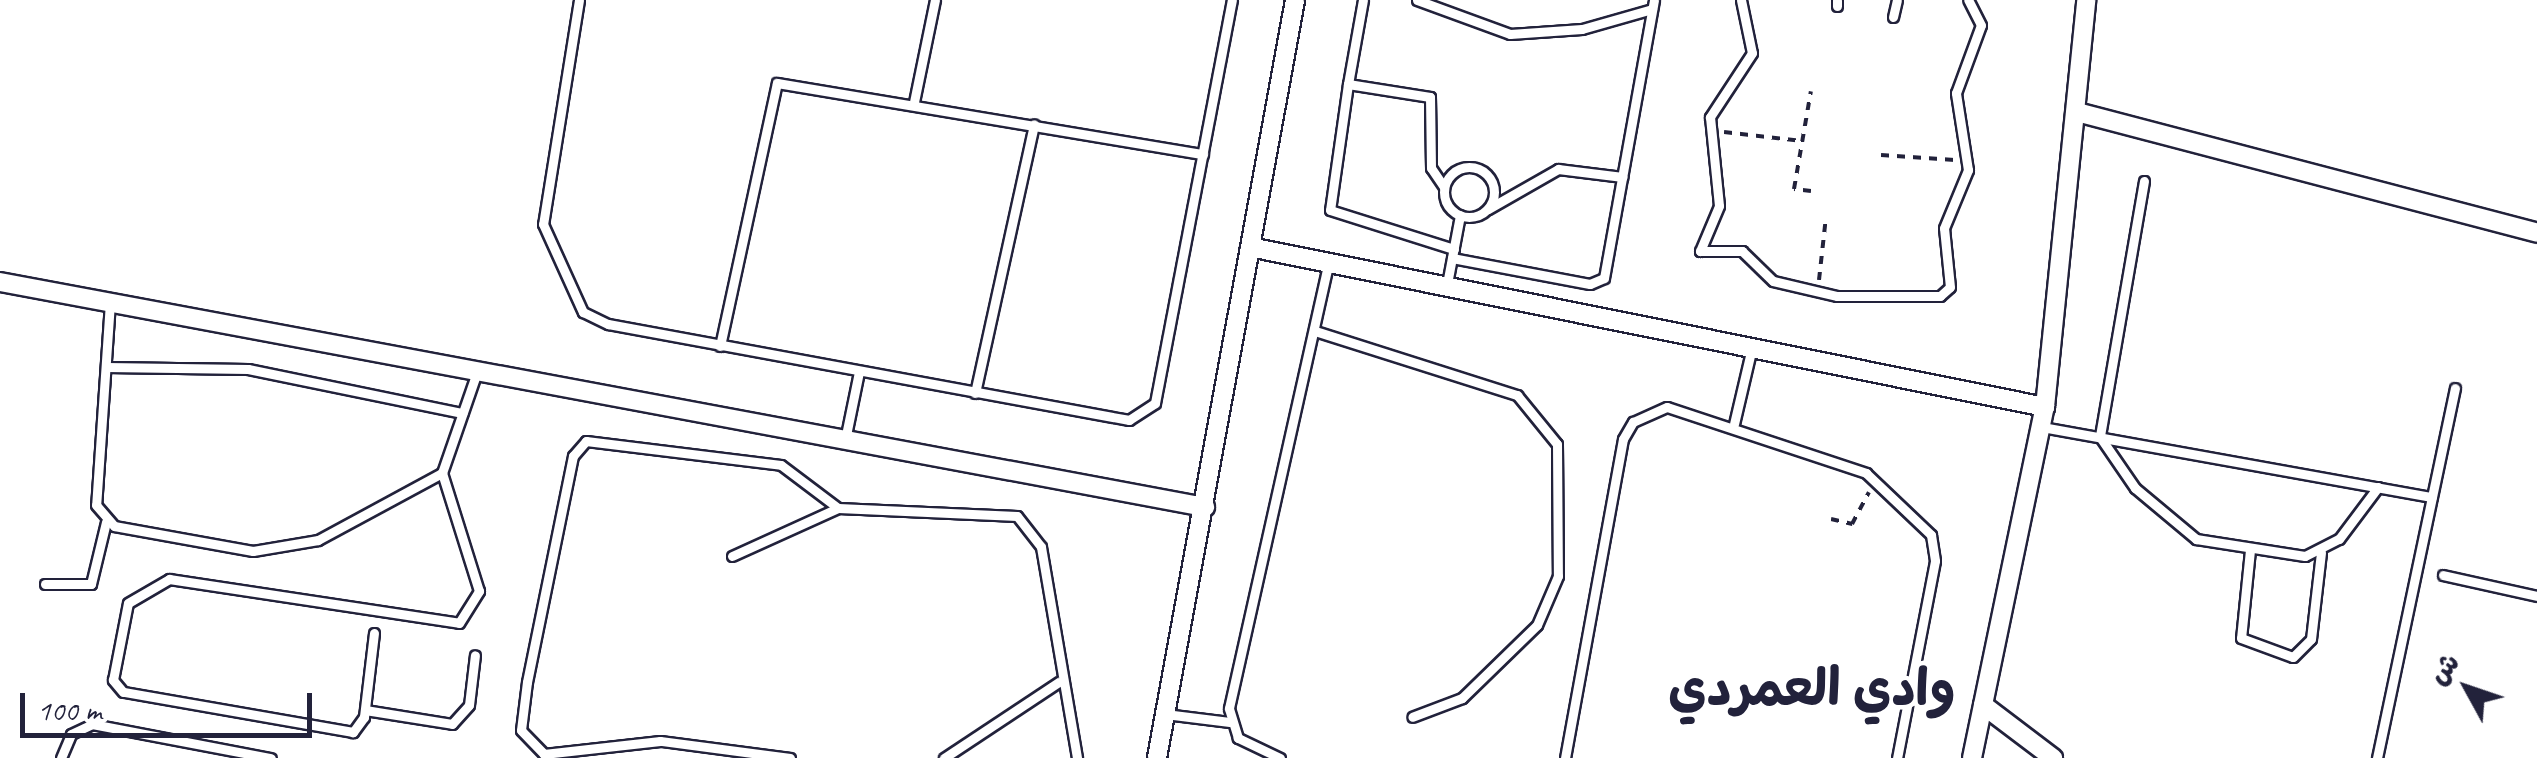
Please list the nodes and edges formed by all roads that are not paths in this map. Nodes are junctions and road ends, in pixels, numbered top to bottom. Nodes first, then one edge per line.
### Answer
1 (579, 0) edge
2 (934, 0) edge
3 (1232, 0) edge
4 (1295, 0) edge
5 (1363, 0) edge
6 (1417, 0) edge
7 (1740, 0) edge
8 (1897, 0) edge
9 (1968, 0) edge
10 (2086, 0) edge
11 (1653, 4) edge
12 (1893, 17) dead end
13 (1348, 84) junction
14 (914, 102) junction
15 (2077, 112) junction
16 (1034, 124) junction
17 (1203, 154) junction
18 (1623, 177) junction
19 (2144, 181) dead end
20 (1444, 187) junction
21 (1484, 210) junction
22 (1460, 215) junction
23 (2537, 233) edge
24 (1250, 247) junction
25 (1453, 254) junction
26 (1328, 262) junction
27 (0, 282) edge
28 (1447, 284) junction
29 (110, 302) junction
30 (1315, 331) junction
31 (720, 346) junction
32 (1752, 347) junction
33 (106, 367) junction
34 (477, 372) junction
35 (858, 372) junction
36 (2455, 388) dead end
37 (975, 394) junction
38 (2045, 407) junction
39 (463, 413) junction
40 (1734, 424) junction
41 (2042, 427) junction
42 (2100, 438) junction
43 (845, 440) junction
44 (442, 473) junction
45 (2378, 487) junction
46 (2432, 497) junction
47 (1205, 507) junction
48 (838, 508) junction
49 (106, 522) junction
50 (2250, 550) junction
51 (2321, 553) junction
52 (732, 556) dead end
53 (2443, 575) dead end
54 (44, 584) dead end
55 (2537, 596) edge
56 (374, 633) dead end
57 (475, 656) dead end
58 (1059, 682) junction
59 (1983, 705) junction
60 (365, 710) junction
61 (1165, 714) junction
62 (1412, 718) dead end
63 (1230, 722) junction
64 (61, 758) edge
65 (270, 758) edge
66 (790, 758) edge
67 (944, 758) edge
68 (1077, 758) edge
69 (1157, 758) edge
70 (1280, 758) edge
71 (1565, 758) edge
72 (1897, 758) edge
73 (1972, 758) edge
74 (2053, 758) edge
75 (2378, 758) edge

1 - 31 lane
2 - 14 lane
3 - 17 lane
4 - 24 street
5 - 13 lane
6 - 11 lane
7 - 9 lane
8 - 12 lane
10 - 15 street
11 - 18 lane
13 - 20 lane
13 - 25 lane
14 - 16 lane
14 - 31 lane
15 - 23 street
15 - 38 street
16 - 17 lane
16 - 37 lane
17 - 37 lane
18 - 21 lane
18 - 25 lane
19 - 42 lane
20 - 21 lane
20 - 22 lane
21 - 22 lane
22 - 25 lane
24 - 26 street
24 - 47 street
25 - 28 lane
26 - 28 street
26 - 30 lane
27 - 29 street
28 - 32 street
29 - 33 lane
29 - 34 street
30 - 62 lane
30 - 63 lane
31 - 35 lane
32 - 38 street
32 - 40 lane
33 - 39 lane
33 - 49 lane
34 - 39 lane
34 - 43 street
35 - 37 lane
35 - 43 lane
36 - 46 lane
38 - 41 street
39 - 44 lane
40 - 71 lane
40 - 72 lane
41 - 42 lane
41 - 59 street
42 - 45 lane
42 - 50 lane
43 - 47 street
44 - 49 lane
44 - 60 lane
45 - 46 lane
45 - 51 lane
46 - 75 lane
47 - 61 street
48 - 52 lane
48 - 58 lane
48 - 66 lane
49 - 54 lane
50 - 51 lane
50 - 51 lane
53 - 55 lane
56 - 60 lane
57 - 60 lane
58 - 67 lane
58 - 68 lane
59 - 73 street
59 - 74 street
61 - 63 lane
61 - 69 street
63 - 70 lane
64 - 65 lane

